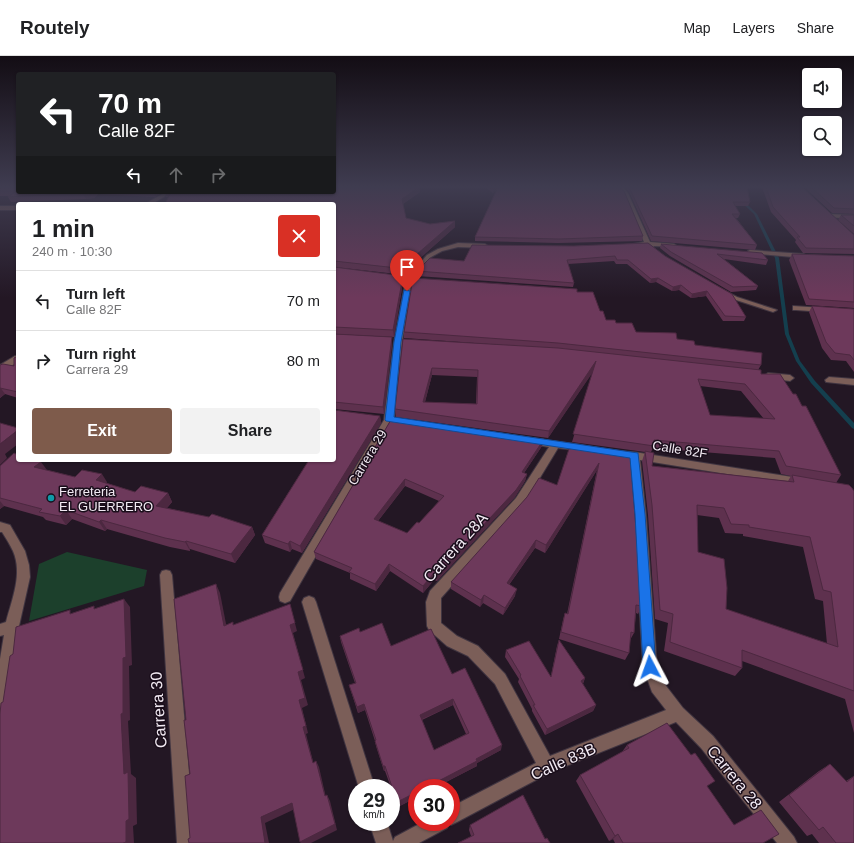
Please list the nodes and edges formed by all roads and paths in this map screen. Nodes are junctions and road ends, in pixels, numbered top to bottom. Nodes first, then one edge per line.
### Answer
1 (639, 224) edge
2 (648, 244) junction
3 (626, 245) edge
4 (492, 246) edge
5 (679, 246) edge
6 (741, 251) edge
7 (661, 253) edge
8 (812, 256) edge
9 (715, 287) edge
10 (796, 308) dead end
11 (773, 310) dead end
12 (832, 310) edge
13 (16, 359) edge
14 (3, 368) edge
15 (16, 369) edge
16 (759, 375) edge
17 (790, 378) dead end
18 (829, 380) dead end
19 (854, 382) edge
20 (518, 439) edge
21 (556, 444) junction
22 (634, 455) junction
23 (815, 484) edge
24 (3, 527) edge
25 (166, 575) dead end
26 (285, 597) dead end
27 (309, 602) dead end
28 (6, 628) edge
29 (0, 706) edge
30 (678, 714) junction
31 (546, 766) junction
32 (365, 779) edge
33 (460, 811) edge
34 (381, 831) edge
35 (423, 831) edge
36 (186, 843) edge
37 (385, 843) edge
38 (401, 843) edge
39 (788, 843) edge

1 - 2 street
2 - 3 street
2 - 5 street
2 - 7 street
4 - 26 street, Carrera 29
6 - 8 street
9 - 11 street
10 - 12 street
13 - 14 street
14 - 15 street
16 - 17 street
18 - 19 street
20 - 21 street, Calle 82F
21 - 22 street, Calle 82F
21 - 31 street, Carrera 28A
22 - 23 street, Calle 82F
22 - 30 street, Carrera 28
24 - 28 street
25 - 36 street, Carrera 30
27 - 32 street
28 - 29 street
30 - 31 street, Calle 83B
30 - 39 street, Carrera 28
31 - 33 street, Calle 83B
34 - 37 street
35 - 38 street

